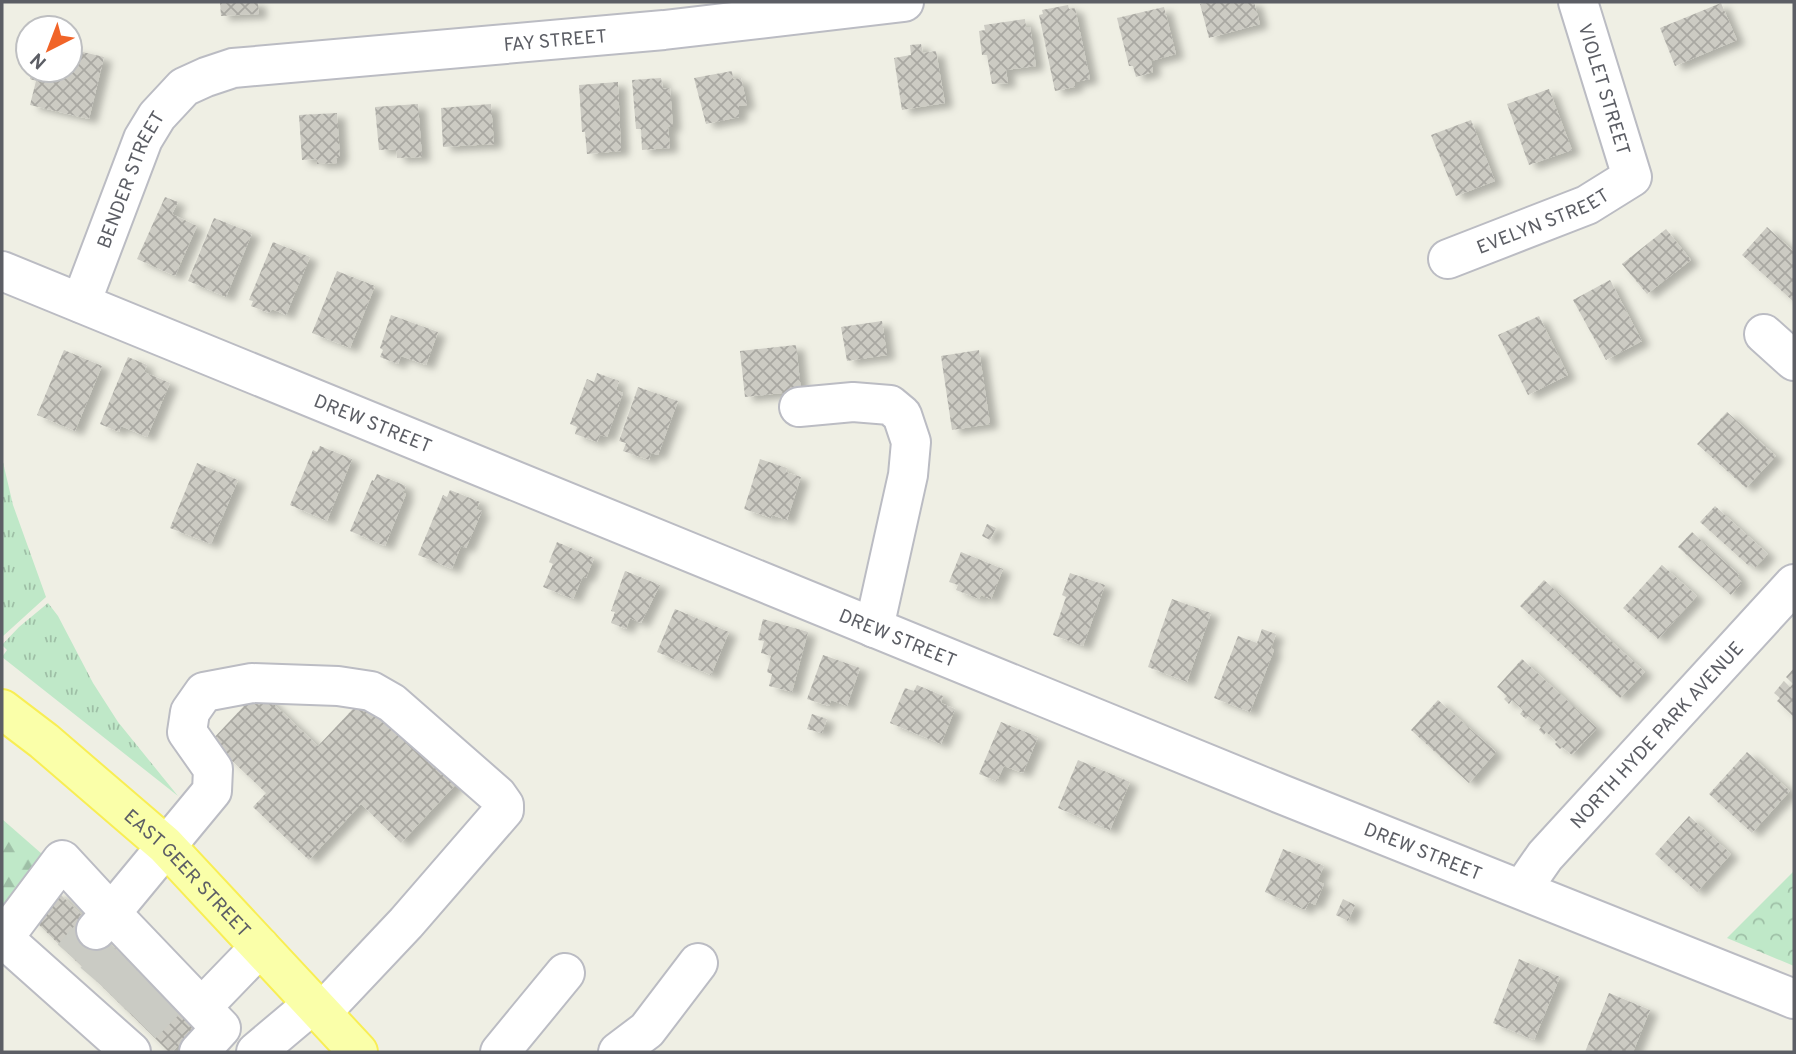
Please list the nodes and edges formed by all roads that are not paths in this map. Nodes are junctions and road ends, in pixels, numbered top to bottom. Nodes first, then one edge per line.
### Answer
1 (904, 2) edge
2 (1578, 2) edge
3 (206, 77) joint
4 (1632, 177) joint
5 (1448, 259) dead end
6 (2, 271) edge
7 (81, 303) junction
8 (1764, 334) dead end
9 (1794, 361) edge
10 (799, 407) dead end
11 (1794, 584) edge
12 (874, 628) junction
13 (2, 709) edge
14 (165, 845) junction
15 (1522, 889) junction
16 (2, 939) edge
17 (260, 947) junction
18 (698, 963) dead end
19 (565, 973) dead end
20 (123, 985) edge
21 (1794, 999) edge
22 (317, 1009) junction
23 (199, 1052) edge
24 (256, 1052) edge
25 (358, 1052) edge
26 (500, 1052) edge
27 (618, 1052) edge

1 - 3 street, FAY STREET
2 - 4 street, VIOLET STREET
3 - 7 street, BENDER STREET
4 - 5 street, EVELYN STREET
6 - 7 street, DREW STREET
7 - 12 street, DREW STREET
8 - 9 street
10 - 12 street
11 - 15 street, NORTH HYDE PARK AVENUE
12 - 15 street, DREW STREET
13 - 14 main road, EAST GEER STREET
14 - 17 main road, EAST GEER STREET
14 - 20 street
14 - 22 street
15 - 21 street, DREW STREET
16 - 20 street
16 - 20 street
17 - 20 street
17 - 22 main road, EAST GEER STREET
18 - 27 street
19 - 26 street
20 - 23 street
22 - 24 street
22 - 25 main road, EAST GEER STREET

